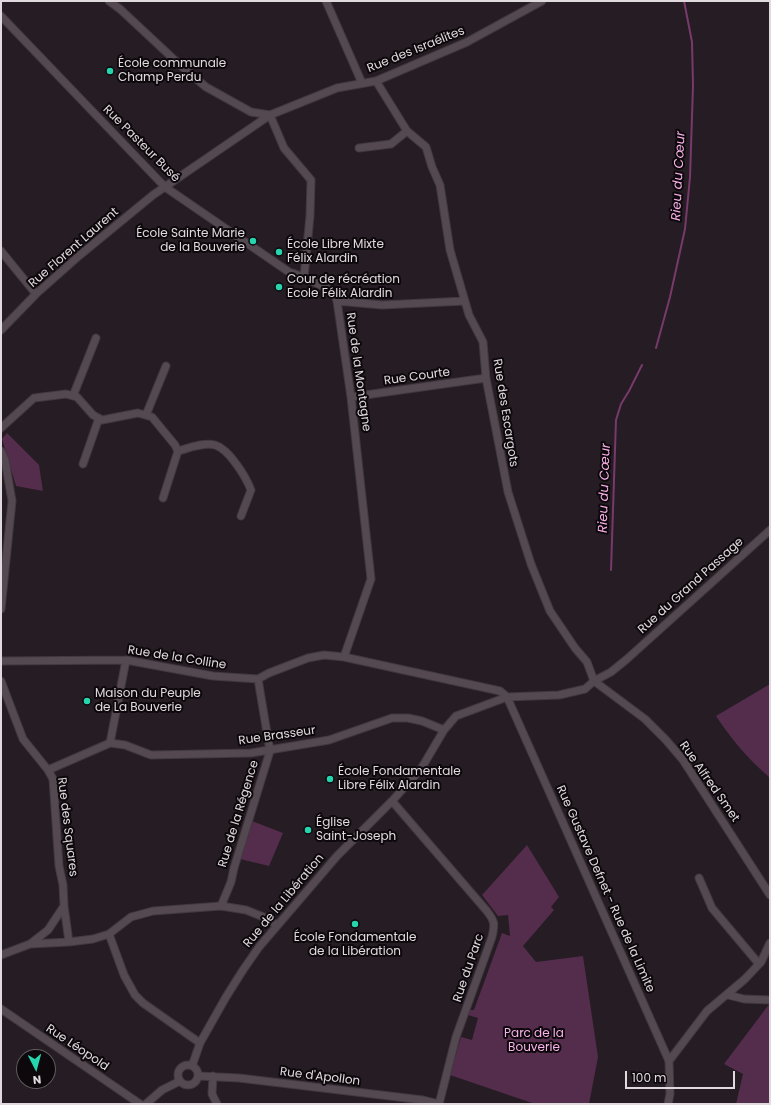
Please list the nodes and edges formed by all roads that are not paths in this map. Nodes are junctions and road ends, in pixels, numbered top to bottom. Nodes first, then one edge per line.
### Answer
1 (109, 1) edge
2 (326, 1) edge
3 (542, 1) edge
4 (1, 16) edge
5 (376, 81) junction
6 (362, 83) junction
7 (270, 115) junction
8 (407, 130) junction
9 (359, 148) dead end
10 (166, 187) junction
11 (1, 251) edge
12 (304, 276) junction
13 (36, 294) junction
14 (337, 300) junction
15 (464, 301) junction
16 (1, 330) edge
17 (96, 338) dead end
18 (166, 366) dead end
19 (486, 378) junction
20 (73, 396) junction
21 (352, 397) junction
22 (146, 415) junction
23 (99, 418) junction
24 (1, 428) edge
25 (1, 451) edge
26 (178, 451) junction
27 (83, 464) dead end
28 (162, 498) dead end
29 (241, 516) dead end
30 (770, 530) edge
31 (1, 609) edge
32 (344, 657) junction
33 (126, 660) junction
34 (1, 661) edge
35 (258, 679) junction
36 (1, 681) edge
37 (594, 681) junction
38 (507, 697) junction
39 (444, 730) junction
40 (110, 743) junction
41 (270, 751) junction
42 (48, 770) junction
43 (392, 801) junction
44 (699, 878) dead end
45 (770, 895) edge
46 (64, 906) junction
47 (221, 906) junction
48 (277, 926) junction
49 (109, 934) junction
50 (69, 942) junction
51 (770, 943) edge
52 (30, 944) junction
53 (1, 955) edge
54 (759, 964) junction
55 (728, 995) junction
56 (770, 1000) edge
57 (1, 1010) edge
58 (200, 1043) junction
59 (669, 1061) junction
60 (192, 1066) junction
61 (198, 1076) junction
62 (213, 1076) junction
63 (180, 1080) junction
64 (140, 1104) edge
65 (146, 1104) edge
66 (217, 1104) edge
67 (439, 1104) edge
68 (668, 1104) edge

1 - 7 street
2 - 6 street
3 - 5 street, Rue des Israélites
4 - 10 street, Rue Pasteur Busé
5 - 6 street, Rue des Israélites
5 - 8 street, Rue des Escargots
6 - 7 street, Rue des Israélites
7 - 10 street, Rue des Israélites
7 - 12 street
8 - 9 street
8 - 15 street, Rue des Escargots
10 - 12 street, Rue Pasteur Busé
10 - 13 street, Rue Florent Laurent
11 - 13 street
12 - 14 street, Rue de la Montagne
13 - 16 street, Rue Florent Laurent
14 - 15 street
14 - 21 street, Rue de la Montagne
15 - 19 street, Rue des Escargots
17 - 20 street
18 - 22 street
19 - 21 street, Rue Courte
19 - 37 street, Rue des Escargots
20 - 23 street
20 - 24 street
21 - 32 street, Rue de la Montagne
22 - 23 street
22 - 26 street
23 - 27 street
25 - 31 street
26 - 28 street
26 - 29 street
30 - 37 street, Rue du Grand Passage
32 - 35 street, Rue de la Colline
32 - 38 street, Rue de la Colline
33 - 34 street, Rue de la Colline
33 - 35 street, Rue de la Colline
33 - 40 street
35 - 41 street, Rue de la Régence
36 - 42 street, Rue des Squares
37 - 38 street
37 - 45 street, Rue Alfred Smet
38 - 39 street, Rue de la Libération
38 - 59 street, Rue Gustave Defnet - Rue de la Limite
39 - 41 street, Rue Brasseur
39 - 43 street, Rue de la Libération
40 - 41 street, Rue Brasseur
40 - 42 street
41 - 47 street, Rue de la Régence
42 - 46 street, Rue des Squares
43 - 48 street, Rue de la Libération
43 - 67 street, Rue du Parc
44 - 54 street
46 - 50 street, Rue des Squares
46 - 52 street
47 - 48 street
47 - 49 street
48 - 58 street, Rue de la Libération
49 - 50 street
49 - 58 street
50 - 52 street
51 - 54 street
52 - 53 street
54 - 55 street
55 - 56 street
55 - 59 street
57 - 64 street, Rue Léopold
58 - 60 street, Rue de la Libération
59 - 68 street, Rue Gustave Defnet - Rue de la Limite
60 - 61 street
60 - 63 street
61 - 62 street, Rue d'Apollon
61 - 63 street
62 - 66 street
62 - 67 street, Rue d'Apollon
63 - 65 street

